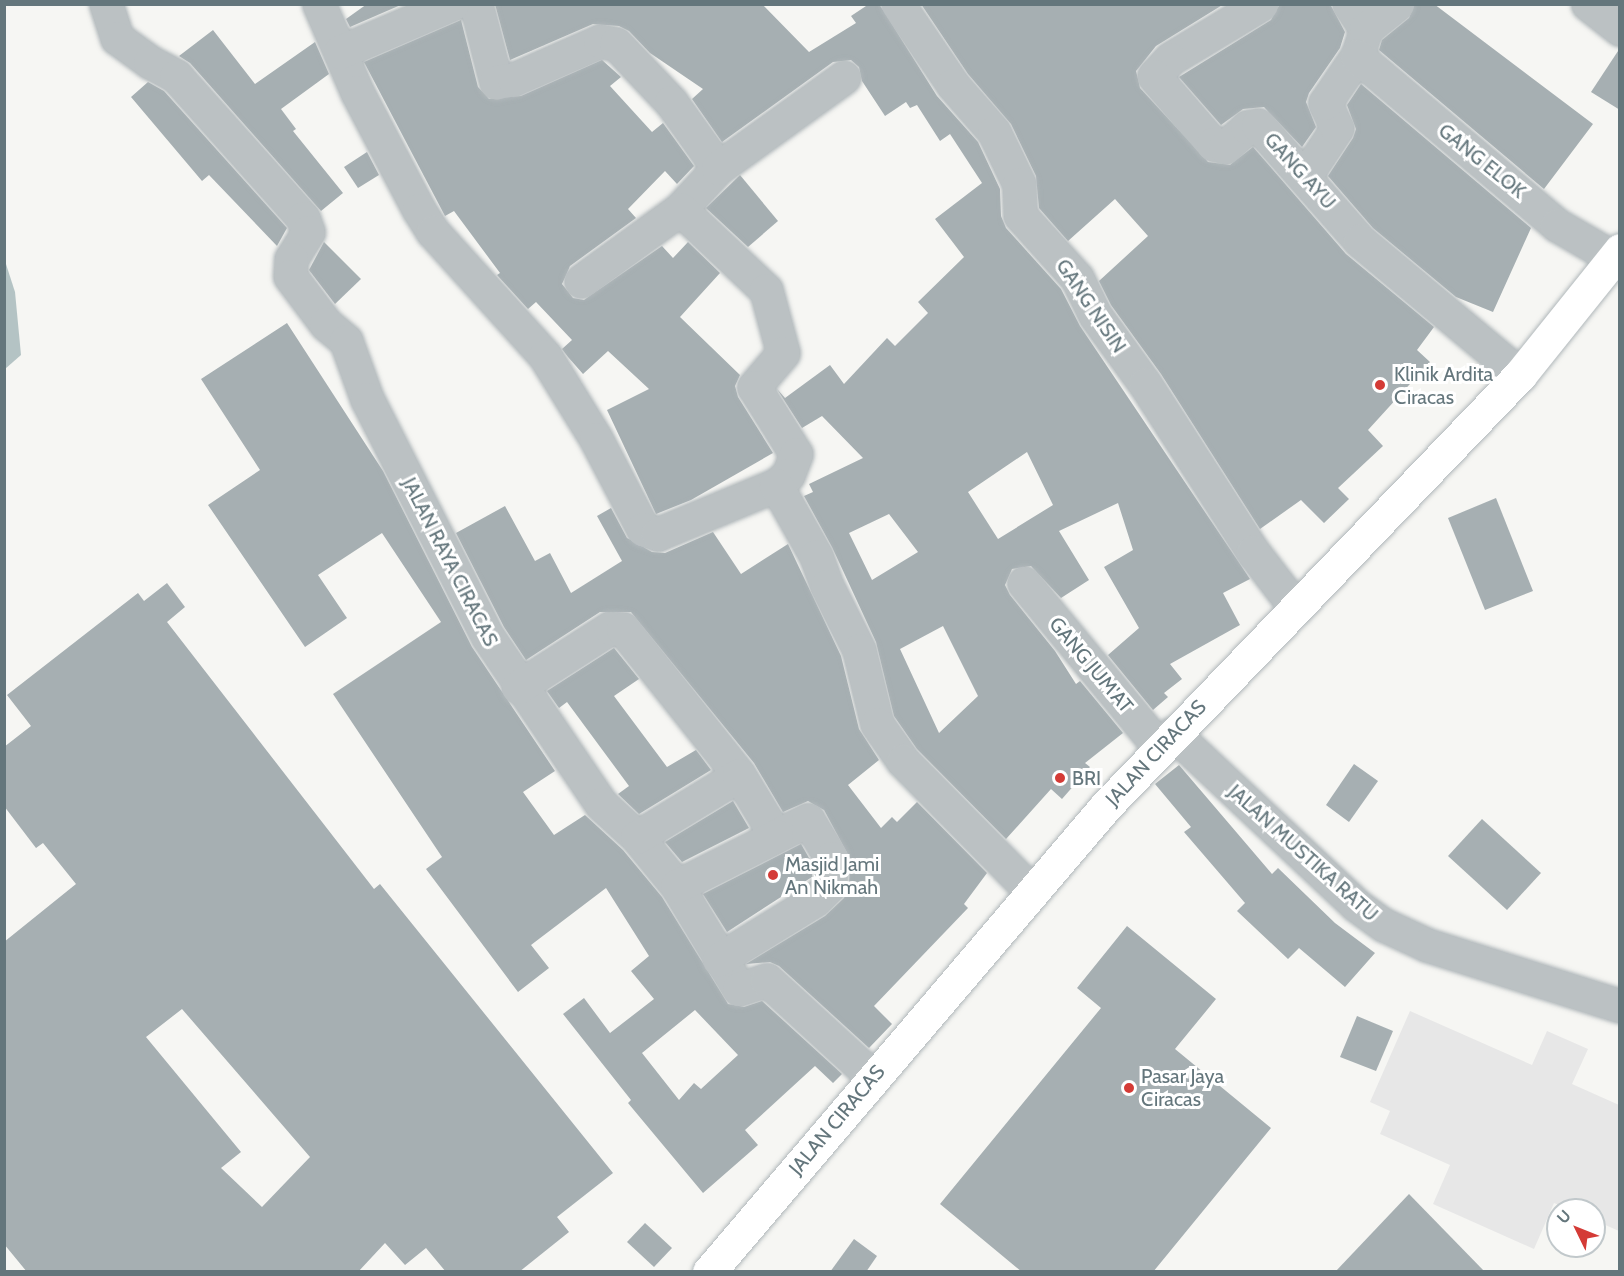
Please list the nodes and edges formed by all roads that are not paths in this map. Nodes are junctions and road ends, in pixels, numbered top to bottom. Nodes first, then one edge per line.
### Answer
1 (106, 4) edge
2 (319, 4) edge
3 (452, 4) edge
4 (476, 4) edge
5 (898, 4) edge
6 (1261, 4) edge
7 (1397, 4) edge
8 (1588, 4) edge
9 (1620, 29) edge
10 (1357, 30) edge
11 (340, 52) junction
12 (844, 77) dead end
13 (718, 168) junction
14 (1306, 175) junction
15 (681, 209) junction
16 (1617, 254) edge
17 (580, 281) dead end
18 (1520, 375) junction
19 (776, 485) junction
20 (1024, 583) dead end
21 (1296, 608) junction
22 (518, 687) junction
23 (1166, 740) junction
24 (739, 775) junction
25 (776, 836) junction
26 (637, 837) junction
27 (677, 886) junction
28 (1031, 891) junction
29 (719, 959) junction
30 (1620, 1006) edge
31 (873, 1077) junction
32 (709, 1272) edge

1 - 22 street, JALAN RAYA CIRACAS
2 - 11 street
3 - 11 street
4 - 13 street
5 - 21 street, GANG NISIN
6 - 14 street, GANG AYU
7 - 10 street
8 - 9 street
10 - 14 street
10 - 16 street, GANG ELOK
11 - 19 street
12 - 13 street
13 - 15 street
14 - 18 street, GANG AYU
15 - 17 street
15 - 19 street
16 - 18 street, JALAN CIRACAS
18 - 21 street, JALAN CIRACAS
19 - 28 street
20 - 23 street, GANG JUM'AT
21 - 23 street, JALAN CIRACAS
22 - 24 street
22 - 26 street, JALAN RAYA CIRACAS
23 - 28 street, JALAN CIRACAS
23 - 30 street, JALAN MUSTIKA RATU
24 - 25 street
24 - 26 street
25 - 27 street
25 - 29 street
26 - 27 street, JALAN RAYA CIRACAS
27 - 29 street, JALAN RAYA CIRACAS
28 - 31 street, JALAN CIRACAS
29 - 31 street, JALAN RAYA CIRACAS
31 - 32 street, JALAN CIRACAS

